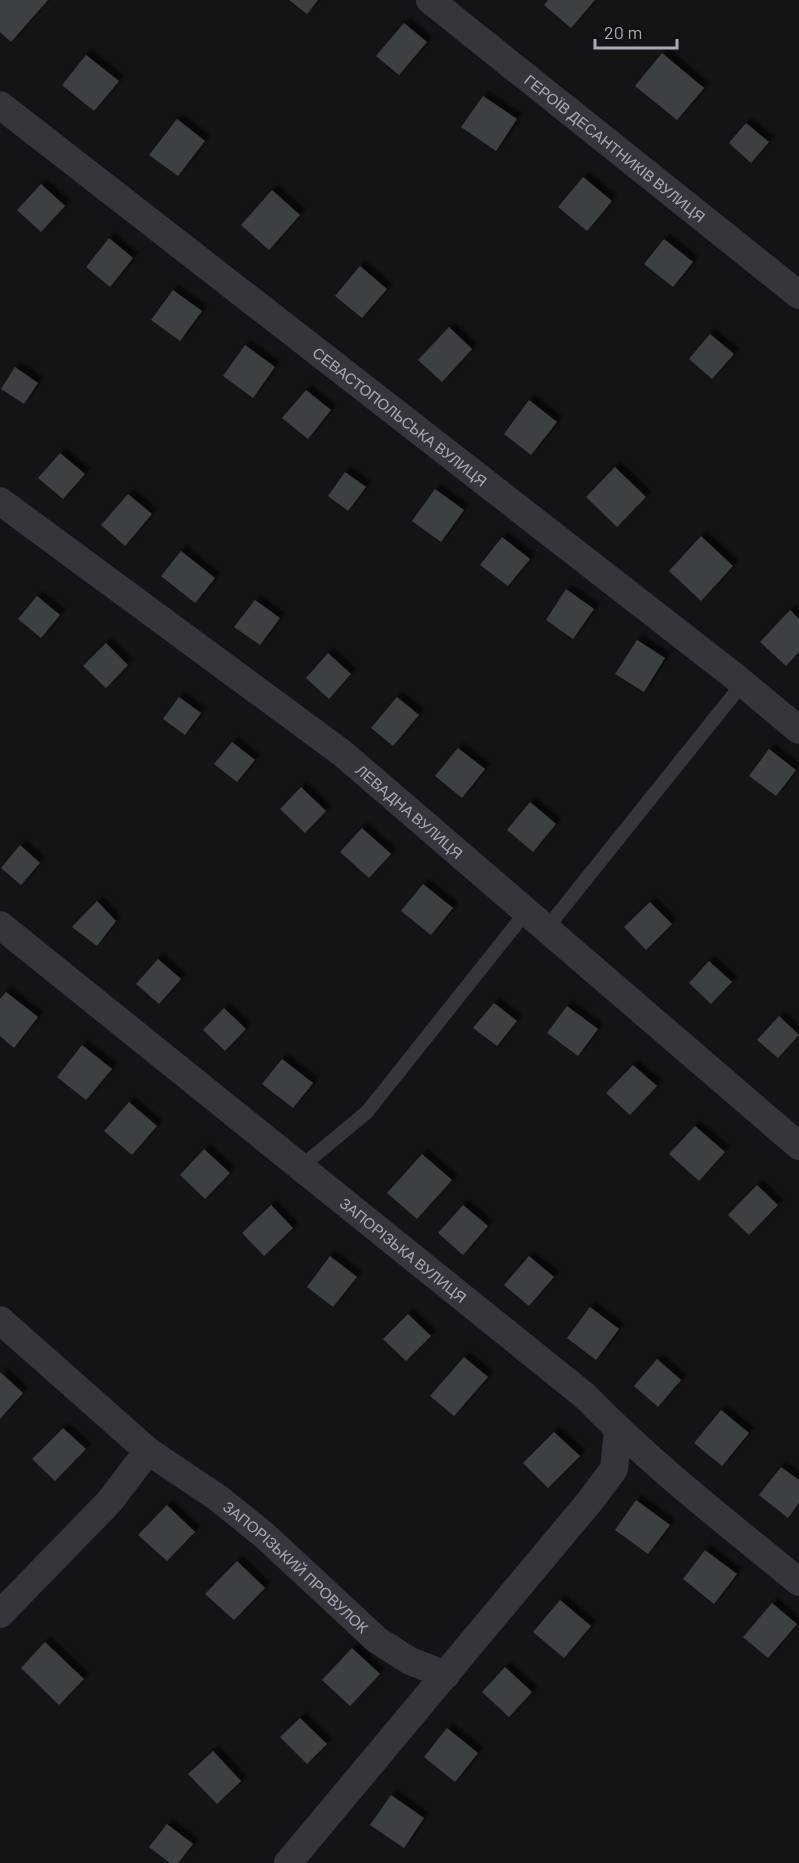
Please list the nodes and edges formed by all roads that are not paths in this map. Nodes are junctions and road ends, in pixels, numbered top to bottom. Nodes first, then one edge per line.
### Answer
1 (430, 0) edge
2 (0, 105) edge
3 (799, 295) edge
4 (0, 501) edge
5 (743, 683) junction
6 (799, 730) edge
7 (536, 920) junction
8 (0, 925) edge
9 (799, 1146) edge
10 (302, 1166) junction
11 (0, 1320) edge
12 (618, 1430) junction
13 (148, 1451) junction
14 (799, 1582) edge
15 (0, 1614) edge
16 (446, 1675) junction
17 (288, 1863) edge

1 - 3 street, ГЕРОЇВ ДЕСАНТНИКІВ ВУЛИЦЯ
2 - 5 street, СЕВАСТОПОЛЬСЬКА ВУЛИЦЯ
4 - 7 street, ЛЕВАДНА ВУЛИЦЯ
5 - 6 street, СЕВАСТОПОЛЬСЬКА ВУЛИЦЯ
5 - 7 lane
7 - 9 street, ЛЕВАДНА ВУЛИЦЯ
7 - 10 lane
8 - 10 street, ЗАПОРІЗЬКА ВУЛИЦЯ
10 - 12 street, ЗАПОРІЗЬКА ВУЛИЦЯ
11 - 13 street, ЗАПОРІЗЬКИЙ ПРОВУЛОК
12 - 14 street, ЗАПОРІЗЬКА ВУЛИЦЯ
12 - 16 street
13 - 15 street
13 - 16 street, ЗАПОРІЗЬКИЙ ПРОВУЛОК
16 - 17 street

